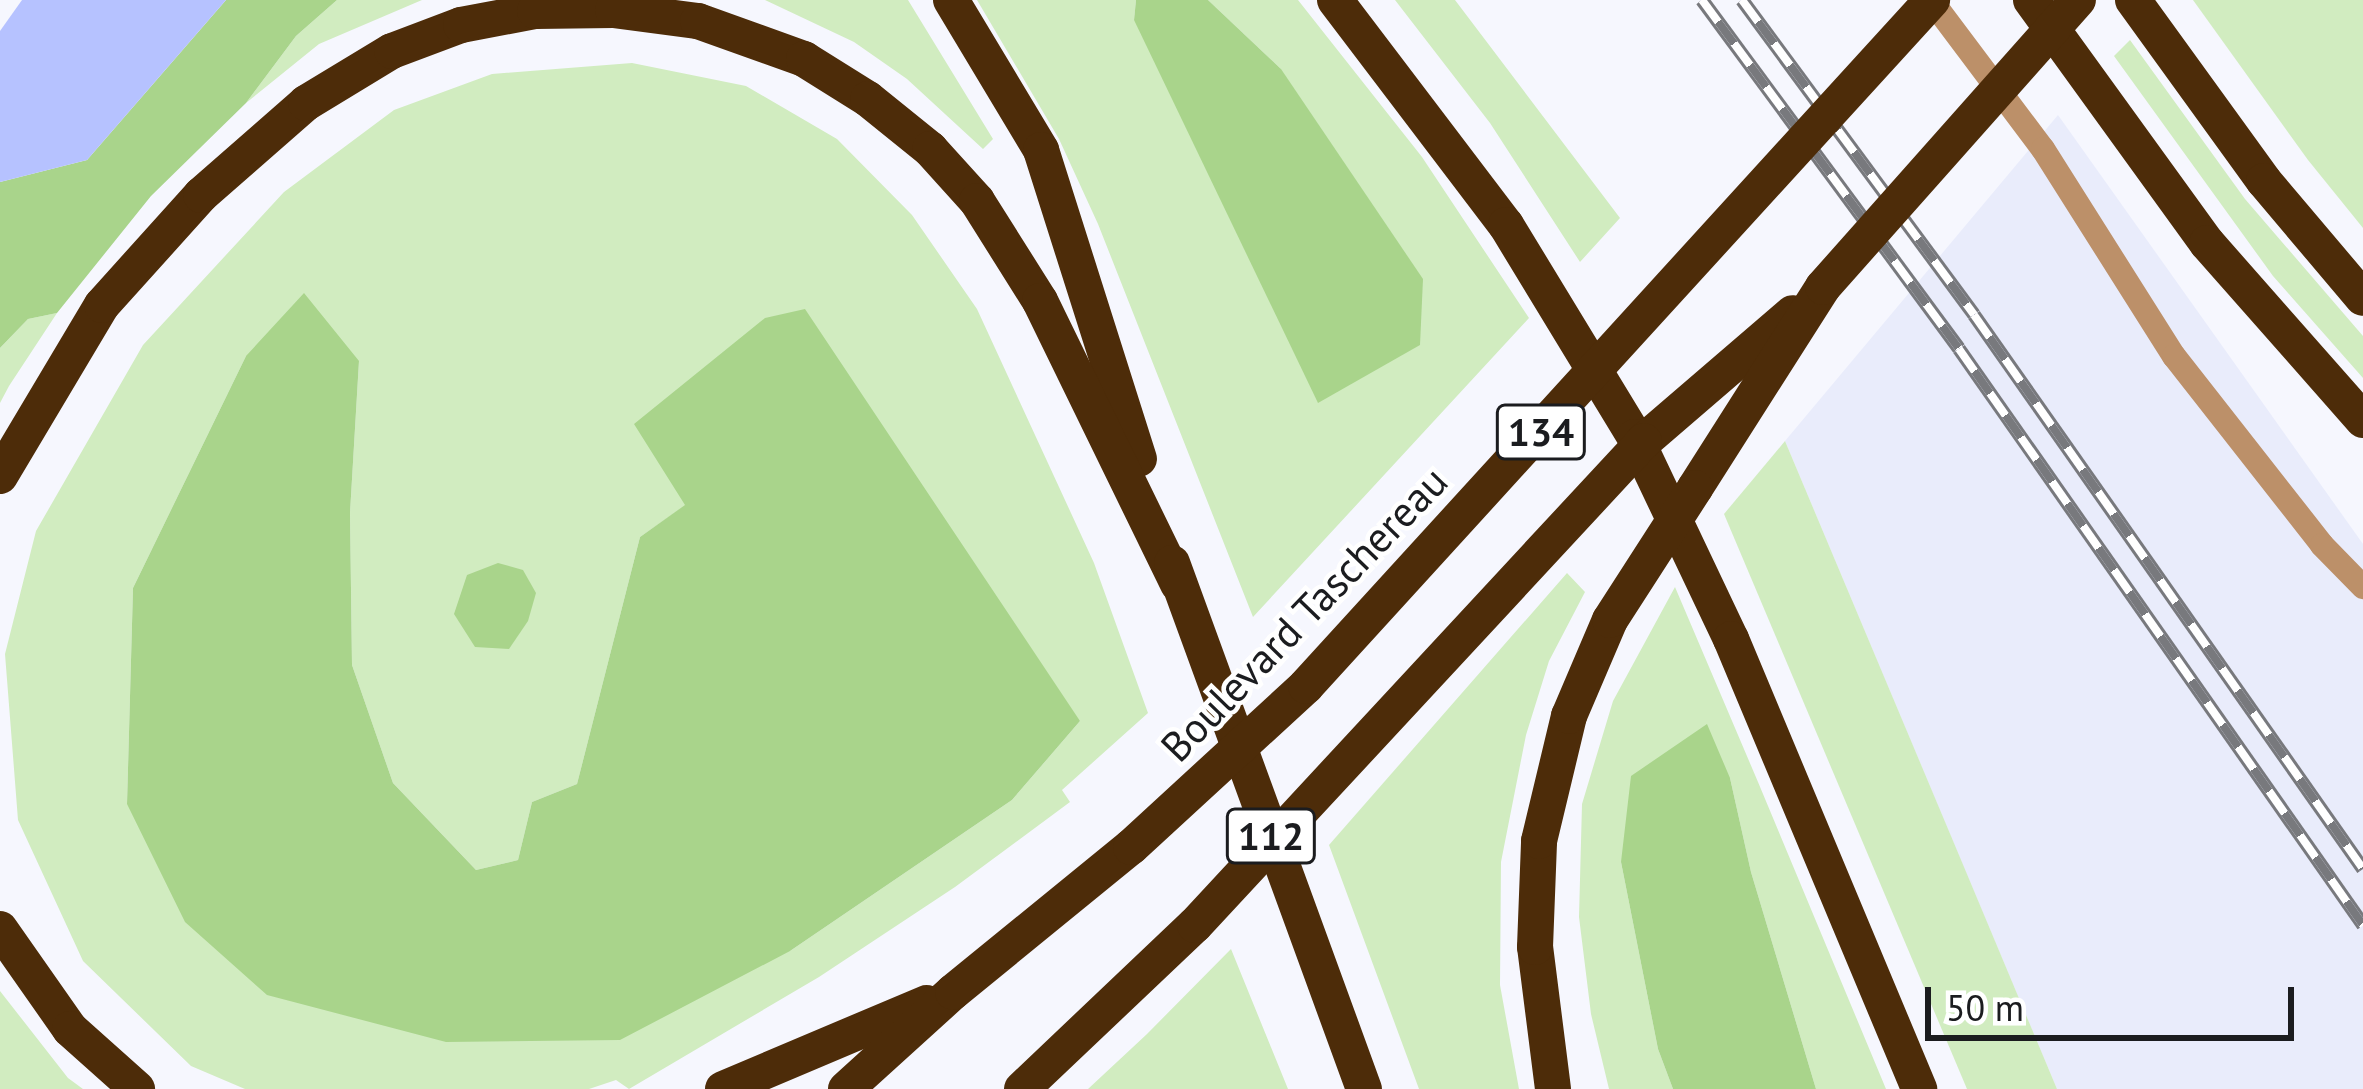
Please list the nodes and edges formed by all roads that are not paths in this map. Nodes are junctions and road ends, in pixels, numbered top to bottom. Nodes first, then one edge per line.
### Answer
1 (951, 0) edge
2 (1335, 0) edge
3 (1932, 0) edge
4 (2031, 0) edge
5 (2078, 0) edge
6 (2133, 0) edge
7 (1823, 287) junction
8 (2363, 298) edge
9 (2363, 420) edge
10 (0, 476) edge
11 (1178, 584) junction
12 (2363, 587) edge
13 (0, 928) edge
14 (952, 992) junction
15 (137, 1089) edge
16 (722, 1089) edge
17 (846, 1089) edge
18 (1022, 1089) edge
19 (1364, 1089) edge
20 (1553, 1089) edge
21 (1919, 1089) edge

1 - 11 highway
2 - 21 highway
3 - 12 lane
3 - 14 highway, Boulevard Taschereau / 134, bridge
4 - 9 highway
5 - 7 highway, 134, bridge
6 - 8 highway
7 - 18 highway, 134, bridge
7 - 20 highway, bridge
10 - 11 highway
11 - 19 highway, 112
13 - 15 highway
14 - 16 highway
14 - 17 highway, Boulevard Taschereau / 134

